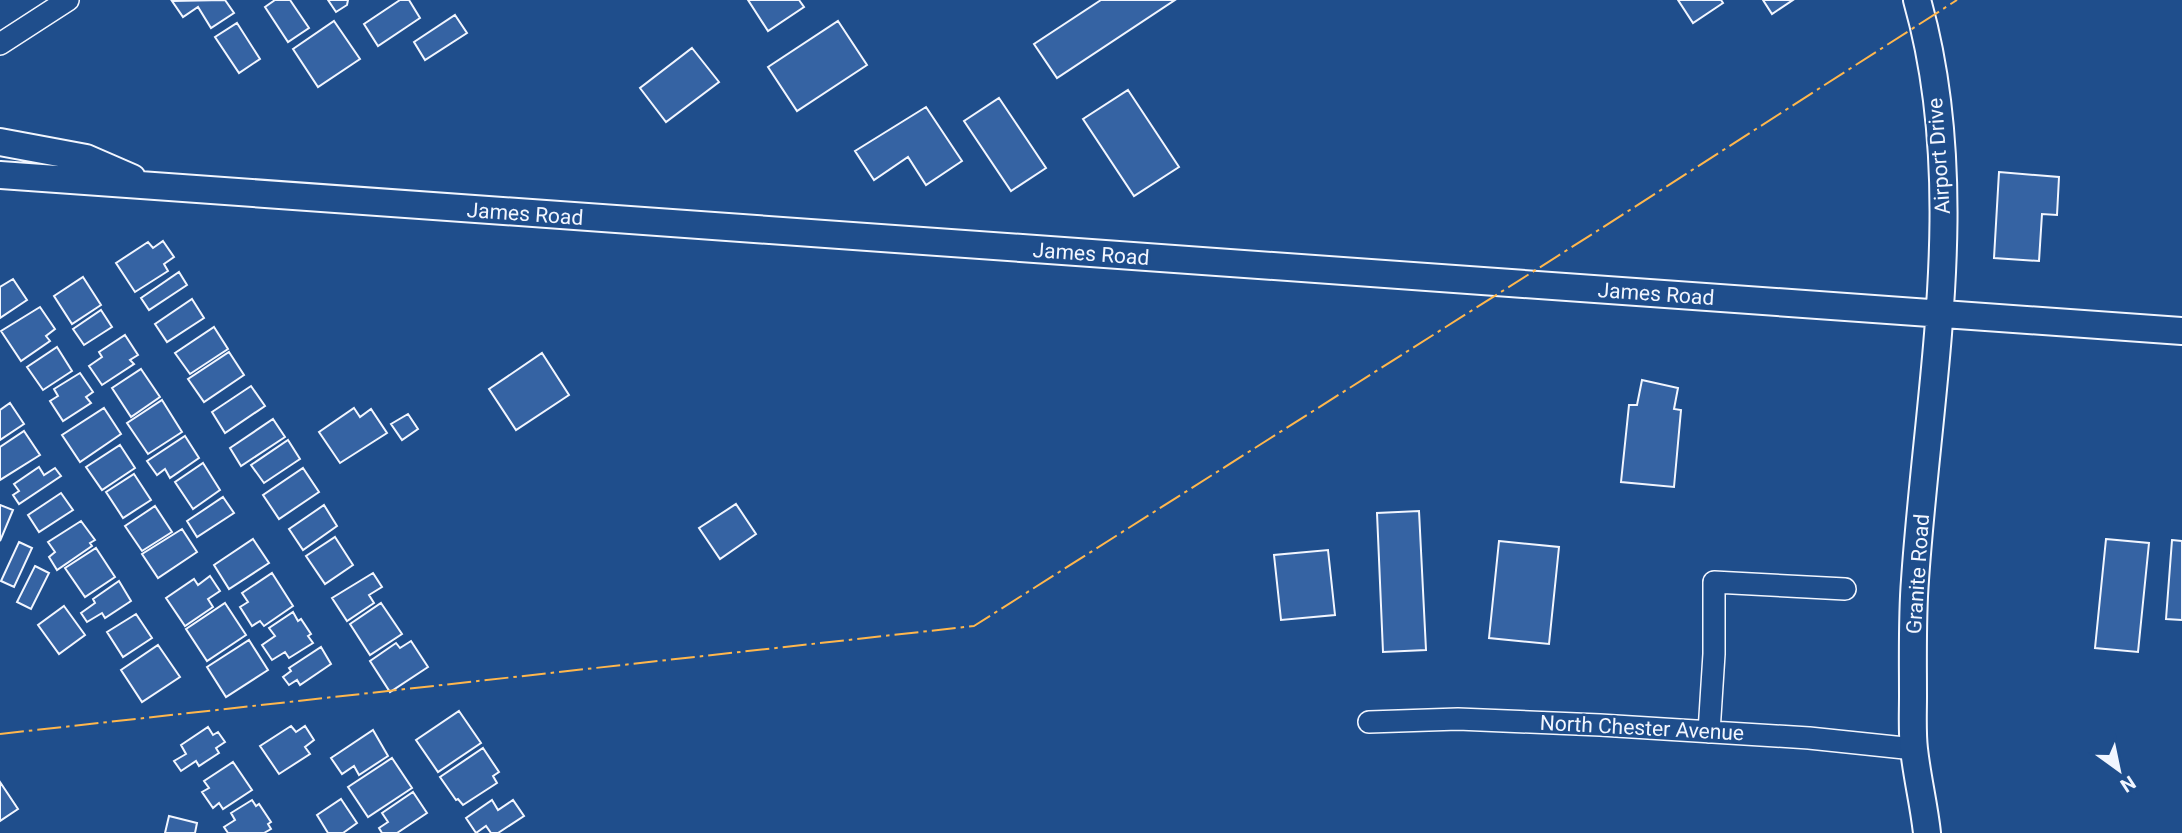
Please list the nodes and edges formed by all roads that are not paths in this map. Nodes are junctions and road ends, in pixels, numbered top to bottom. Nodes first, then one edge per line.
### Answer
1 (68, 0) edge
2 (1917, 0) edge
3 (3, 35) edge
4 (0, 142) edge
5 (0, 175) edge
6 (149, 186) junction
7 (1939, 314) junction
8 (2182, 331) edge
9 (1845, 589) dead end
10 (1369, 722) dead end
11 (1709, 732) junction
12 (1914, 749) junction
13 (1927, 833) edge

1 - 3 street
2 - 7 main road, Airport Drive
4 - 6 main road
5 - 6 main road, James Road
6 - 7 main road, James Road
7 - 8 main road, James Road
7 - 12 main road, Granite Road
9 - 11 street
10 - 11 street, North Chester Avenue
11 - 12 street, North Chester Avenue
12 - 13 main road, Granite Road

